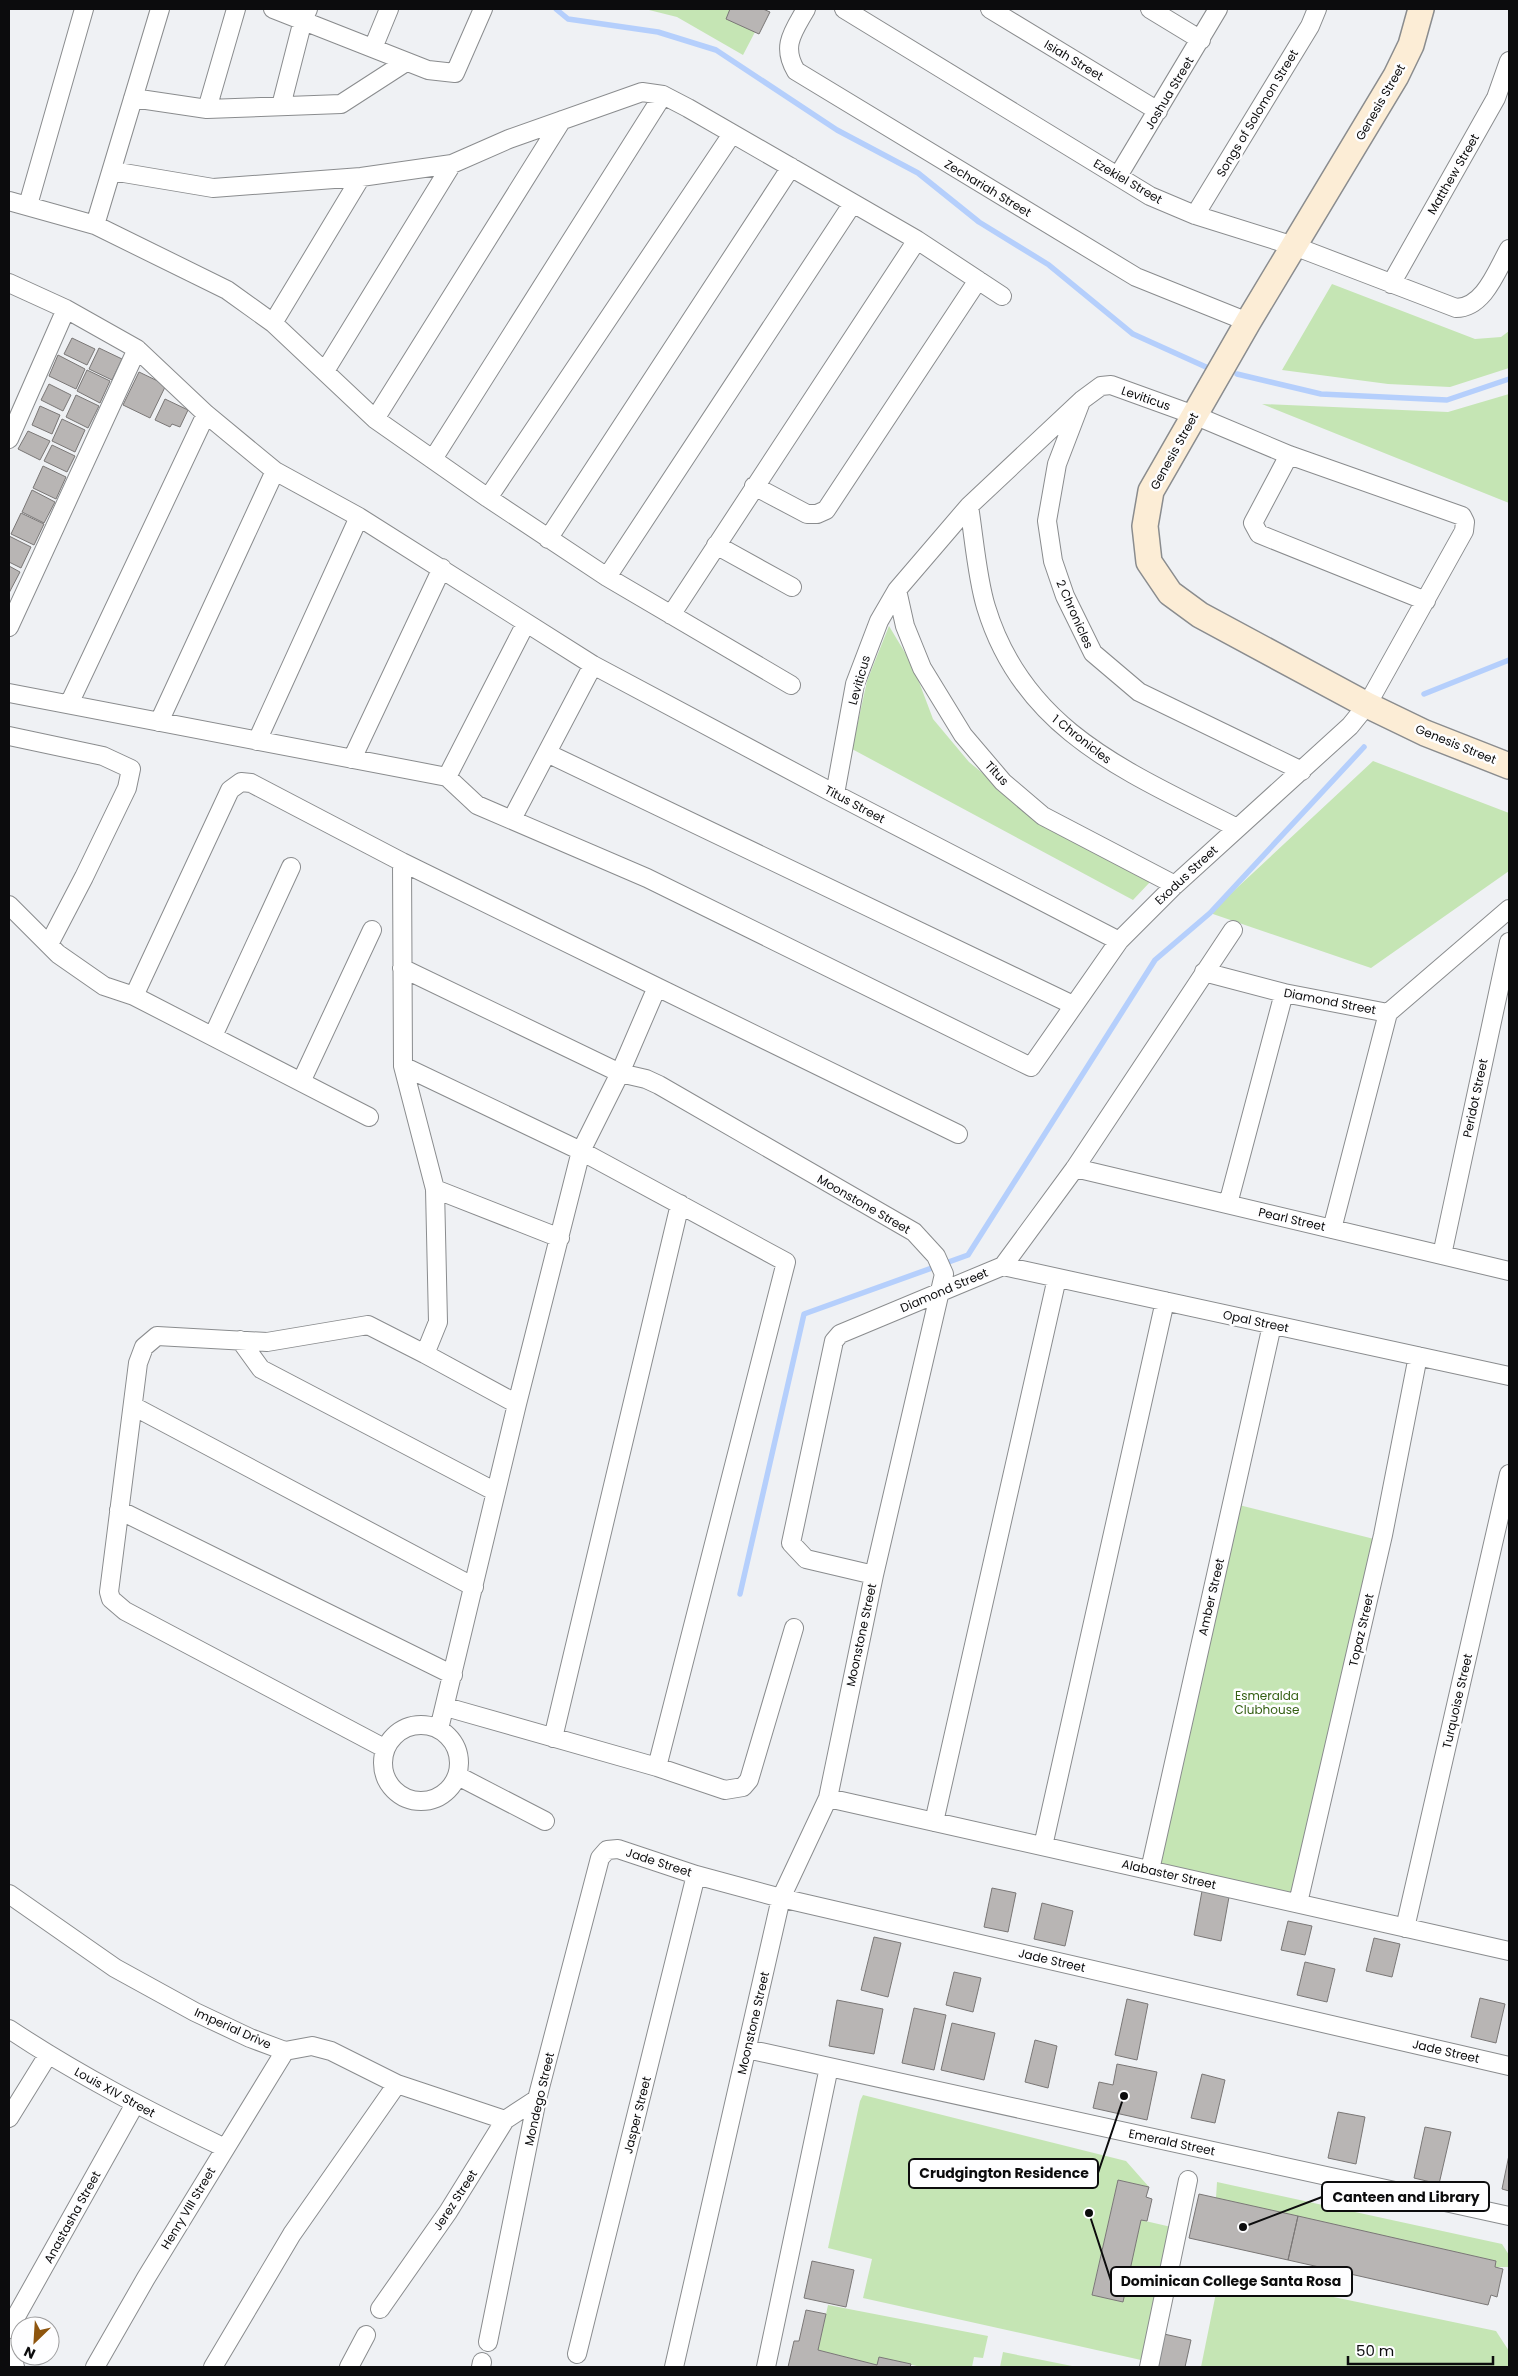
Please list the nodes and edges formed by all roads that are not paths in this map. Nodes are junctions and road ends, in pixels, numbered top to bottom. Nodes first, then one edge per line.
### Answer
1 (84, 9) edge
2 (160, 9) edge
3 (236, 9) edge
4 (273, 9) edge
5 (390, 9) edge
6 (483, 9) edge
7 (806, 9) edge
8 (844, 9) edge
9 (990, 9) edge
10 (1150, 9) edge
11 (1218, 9) edge
12 (1317, 9) edge
13 (1421, 9) edge
14 (306, 14) edge
15 (1201, 40) junction
16 (373, 48) junction
17 (1509, 61) edge
18 (406, 62) junction
19 (663, 95) junction
20 (134, 98) junction
21 (281, 106) junction
22 (207, 109) junction
23 (1158, 111) junction
24 (562, 120) junction
25 (732, 134) junction
26 (452, 164) junction
27 (791, 167) junction
28 (112, 171) junction
29 (1118, 176) junction
30 (361, 177) junction
31 (9, 201) edge
32 (853, 204) junction
33 (28, 205) junction
34 (1195, 215) junction
35 (95, 225) junction
36 (917, 240) junction
37 (1294, 246) junction
38 (1509, 249) edge
39 (978, 280) junction
40 (9, 283) edge
41 (1391, 284) junction
42 (1002, 296) dead end
43 (66, 309) junction
44 (1248, 322) junction
45 (273, 323) junction
46 (137, 349) junction
47 (325, 372) junction
48 (1082, 400) junction
49 (206, 414) junction
50 (1194, 414) junction
51 (375, 419) junction
52 (9, 439) edge
53 (1288, 454) junction
54 (433, 459) junction
55 (275, 471) junction
56 (754, 486) junction
57 (488, 498) junction
58 (969, 506) junction
59 (359, 517) junction
60 (548, 539) junction
61 (716, 545) junction
62 (442, 568) junction
63 (607, 577) junction
64 (792, 586) dead end
65 (896, 590) junction
66 (1426, 601) junction
67 (671, 615) junction
68 (526, 623) junction
69 (9, 627) edge
70 (593, 665) junction
71 (791, 685) dead end
72 (9, 693) edge
73 (69, 704) junction
74 (1367, 705) junction
75 (159, 722) junction
76 (9, 736) edge
77 (257, 741) junction
78 (547, 753) junction
79 (352, 759) junction
80 (1509, 766) edge
81 (1302, 771) junction
82 (447, 778) junction
83 (835, 794) junction
84 (512, 819) junction
85 (1238, 828) junction
86 (402, 862) junction
87 (291, 867) dead end
88 (1175, 885) junction
89 (9, 905) edge
90 (1509, 909) edge
91 (372, 930) dead end
92 (1233, 930) dead end
93 (1119, 941) junction
94 (1509, 942) edge
95 (48, 944) junction
96 (402, 968) junction
97 (1204, 972) junction
98 (657, 987) junction
99 (1284, 993) junction
100 (134, 996) junction
101 (1073, 1004) junction
102 (1388, 1013) junction
103 (212, 1036) junction
104 (403, 1066) junction
105 (620, 1073) junction
106 (301, 1082) junction
107 (369, 1117) dead end
108 (958, 1134) dead end
109 (581, 1151) junction
110 (1075, 1168) junction
111 (435, 1189) junction
112 (680, 1204) junction
113 (1228, 1204) junction
114 (1332, 1229) junction
115 (560, 1238) junction
116 (1442, 1255) junction
117 (1003, 1266) junction
118 (1509, 1271) edge
119 (1057, 1278) junction
120 (939, 1292) junction
121 (1165, 1301) junction
122 (1272, 1325) junction
123 (240, 1340) junction
124 (425, 1354) junction
125 (1418, 1356) junction
126 (1509, 1376) edge
127 (517, 1404) junction
128 (133, 1406) junction
129 (1509, 1474) edge
130 (496, 1492) junction
131 (120, 1510) junction
132 (874, 1574) junction
133 (474, 1587) junction
134 (794, 1628) dead end
135 (453, 1675) junction
136 (446, 1707) junction
137 (440, 1729) junction
138 (553, 1738) junction
139 (384, 1748) junction
140 (657, 1767) junction
141 (458, 1776) junction
142 (828, 1798) junction
143 (545, 1821) dead end
144 (934, 1822) junction
145 (1044, 1846) junction
146 (600, 1858) joint
147 (1150, 1870) junction
148 (696, 1875) junction
149 (9, 1894) edge
150 (781, 1898) junction
151 (1298, 1903) junction
152 (1405, 1928) junction
153 (1509, 1951) edge
154 (9, 2029) edge
155 (747, 2049) junction
156 (285, 2051) junction
157 (48, 2055) junction
158 (1509, 2066) edge
159 (830, 2067) junction
160 (397, 2084) junction
161 (537, 2099) junction
162 (135, 2104) junction
163 (9, 2118) edge
164 (504, 2120) junction
165 (225, 2148) junction
166 (1188, 2180) dead end
167 (1509, 2216) edge
168 (380, 2309) dead end
169 (9, 2329) edge
170 (366, 2335) dead end
171 (488, 2342) dead end
172 (9, 2348) edge
173 (577, 2354) dead end
174 (15, 2367) edge
175 (95, 2367) edge
176 (213, 2367) edge
177 (349, 2367) edge
178 (674, 2367) edge
179 (766, 2367) edge
180 (1149, 2367) edge

1 - 33 street
2 - 20 street
3 - 22 street
4 - 14 street
5 - 16 street
6 - 18 street
7 - 44 street, Zechariah Street
8 - 29 street, Ezekiel Street
9 - 23 street, Isiah Street
10 - 15 street
11 - 15 street, Joshua Street
12 - 34 street, Songs of Solomon Street
13 - 37 street, Genesis Street
14 - 16 street
14 - 21 street
15 - 23 street, Joshua Street
16 - 18 street
17 - 41 street, Matthew Street
18 - 21 street
19 - 24 street
19 - 25 street
19 - 54 street
20 - 22 street
20 - 28 street
21 - 22 street
23 - 29 street, Joshua Street
24 - 26 street
24 - 51 street
25 - 27 street
25 - 57 street
26 - 30 street
26 - 47 street
27 - 32 street
27 - 60 street
28 - 30 street
28 - 35 street
29 - 34 street, Ezekiel Street
30 - 45 street
31 - 33 street
32 - 36 street
32 - 63 street
33 - 35 street
34 - 37 street, Ezekiel Street
35 - 45 street
36 - 39 street
36 - 56 street
37 - 41 street, Ezekiel Street
37 - 44 street, Genesis Street
38 - 41 street, Ezekiel Street
39 - 42 street
39 - 56 street
40 - 43 street, Titus Street
43 - 46 street, Titus Street
43 - 52 street
44 - 50 street, Genesis Street
45 - 47 street
46 - 49 street, Titus Street
46 - 69 street
47 - 51 street
48 - 50 street, Leviticus
48 - 58 street, Leviticus
48 - 81 street, 2 Chronicles
49 - 55 street, Titus Street
49 - 73 street
50 - 53 street, Leviticus
50 - 74 street, Genesis Street
51 - 54 street
53 - 66 street
53 - 66 street, Leviticus
54 - 57 street
55 - 59 street, Titus Street
55 - 75 street
56 - 61 street
57 - 60 street
58 - 65 street, Leviticus
58 - 85 street, 1 Chronicles
59 - 62 street, Titus Street
59 - 77 street
60 - 63 street
61 - 64 street
61 - 67 street
62 - 68 street, Titus Street
62 - 79 street
63 - 67 street
65 - 83 street, Leviticus
65 - 88 street, Titus
66 - 74 street, Leviticus
67 - 71 street
68 - 70 street, Titus Street
68 - 82 street
70 - 78 street
70 - 83 street, Titus Street
72 - 73 street
73 - 75 street
74 - 80 street, Genesis Street
74 - 81 street, Exodus Street
75 - 77 street
76 - 95 street
77 - 79 street
78 - 84 street
78 - 101 street
79 - 82 street
81 - 85 street, Exodus Street
82 - 84 street
83 - 93 street, Titus Street
84 - 101 street, Exodus Street
85 - 88 street, Exodus Street
86 - 96 street
86 - 98 street
86 - 100 street
87 - 103 street
88 - 93 street, Exodus Street
89 - 95 street
90 - 102 street, Diamond Street
91 - 106 street
92 - 97 street, Diamond Street
93 - 101 street, Exodus Street
94 - 116 street, Peridot Street
95 - 100 street
96 - 104 street
96 - 105 street, Moonstone Street
97 - 99 street, Diamond Street
97 - 110 street, Diamond Street
98 - 105 street
98 - 108 street
99 - 102 street, Diamond Street
99 - 113 street
100 - 103 street
102 - 114 street
103 - 106 street
104 - 109 street
104 - 111 street
105 - 109 street
105 - 120 street, Moonstone Street
106 - 107 street
109 - 112 street
109 - 115 street
110 - 113 street, Pearl Street
110 - 117 street, Diamond Street
111 - 115 street
111 - 124 street
112 - 138 street
112 - 140 street
113 - 114 street, Pearl Street
114 - 116 street, Pearl Street
115 - 127 street
116 - 118 street, Pearl Street
117 - 119 street, Opal Street
117 - 120 street, Diamond Street
119 - 121 street, Opal Street
119 - 144 street
120 - 132 street, Moonstone Street
120 - 132 street, Diamond Street
121 - 122 street, Opal Street
121 - 145 street
122 - 125 street, Opal Street
122 - 147 street, Amber Street
123 - 124 street
123 - 128 street
123 - 130 street
124 - 127 street
125 - 126 street, Opal Street
125 - 151 street, Topaz Street
127 - 130 street
128 - 131 street
128 - 133 street
129 - 152 street, Turquoise Street
130 - 133 street
131 - 135 street
131 - 139 street
132 - 142 street, Moonstone Street
133 - 135 street
134 - 140 street
135 - 136 street
136 - 137 street
136 - 138 street
137 - 139 street
137 - 141 street
138 - 140 street
139 - 141 street
141 - 143 street
142 - 144 street, Alabaster Street
142 - 150 street, Moonstone Street
144 - 145 street, Alabaster Street
145 - 147 street, Alabaster Street
146 - 148 street, Jade Street
146 - 161 street, Mondego Street
147 - 151 street, Alabaster Street
148 - 150 street, Jade Street
148 - 173 street, Jasper Street
149 - 156 street, Imperial Drive
150 - 155 street, Moonstone Street
150 - 158 street, Jade Street
151 - 152 street, Alabaster Street
152 - 153 street, Alabaster Street
154 - 157 street, Louis XIV Street
155 - 159 street, Emerald Street
155 - 178 street, Moonstone Street
156 - 160 street, Imperial Drive
156 - 165 street, Henry VIII Street
157 - 162 street, Louis XIV Street
157 - 163 street
159 - 167 street, Emerald Street
159 - 179 street
160 - 164 street, Imperial Drive
160 - 176 street
161 - 164 street, Jerez Street
161 - 171 street, Mondego Street
162 - 165 street, Louis XIV Street
162 - 169 street, Anastasha Street
164 - 168 street, Jerez Street
165 - 175 street, Henry VIII Street
166 - 180 street
170 - 177 street
172 - 174 street

